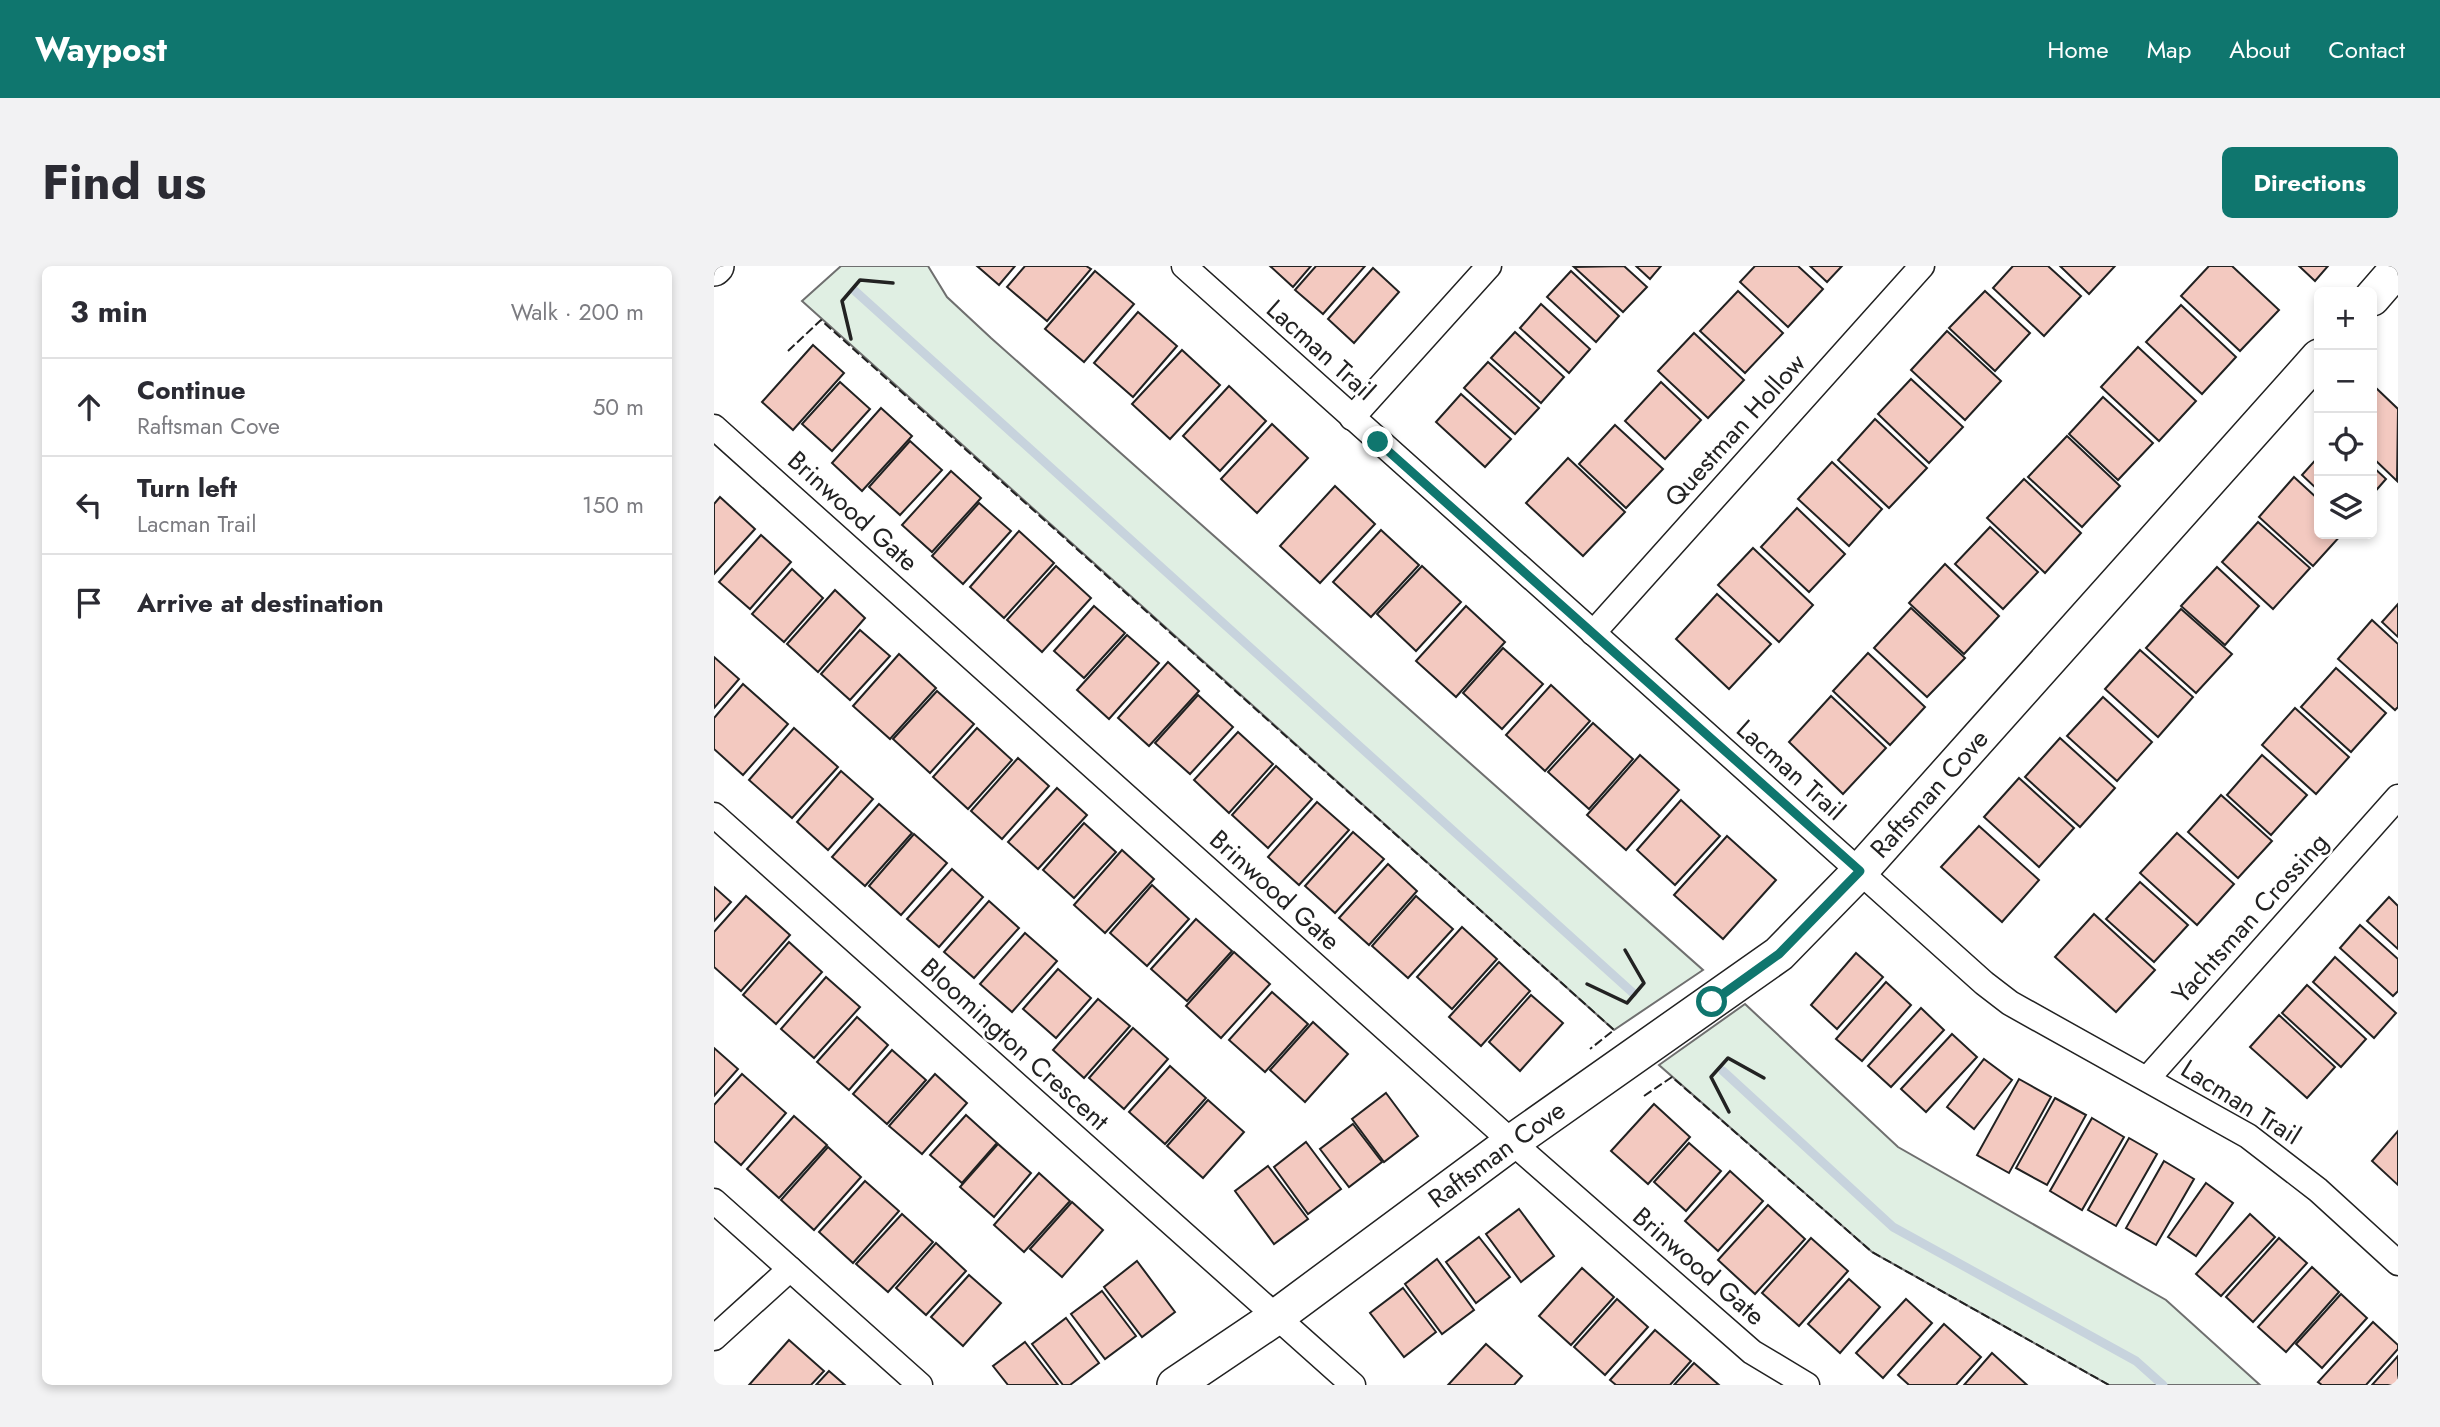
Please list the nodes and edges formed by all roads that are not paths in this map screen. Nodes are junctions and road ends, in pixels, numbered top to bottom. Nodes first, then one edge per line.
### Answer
1 (1184, 266) edge
2 (1489, 266) edge
3 (1922, 266) edge
4 (2398, 268) edge
5 (2377, 292) edge
6 (2314, 363) edge
7 (1352, 418) junction
8 (714, 426) edge
9 (1592, 634) junction
10 (2398, 797) edge
11 (714, 815) edge
12 (1860, 871) junction
13 (2147, 1079) junction
14 (1512, 1142) junction
15 (714, 1201) edge
16 (2398, 1264) edge
17 (790, 1269) junction
18 (1276, 1317) junction
19 (714, 1338) edge
20 (920, 1385) edge
21 (1175, 1385) edge
22 (1353, 1385) edge
23 (1807, 1385) edge

1 - 7 street, Lacman Trail
2 - 7 street
3 - 9 street, Questman Hollow
4 - 5 street
6 - 12 street, Raftsman Cove
7 - 9 street, Lacman Trail
8 - 14 street, Brinwood Gate
9 - 12 street, Lacman Trail
10 - 13 street, Yachtsman Crossing
11 - 18 street, Bloomington Crescent
12 - 13 street, Lacman Trail
12 - 14 street, Raftsman Cove
13 - 16 street, Lacman Trail
14 - 18 street, Raftsman Cove
14 - 23 street, Brinwood Gate
15 - 17 street
17 - 19 street
17 - 20 street
18 - 21 street, Raftsman Cove
18 - 22 street, Bloomington Crescent

